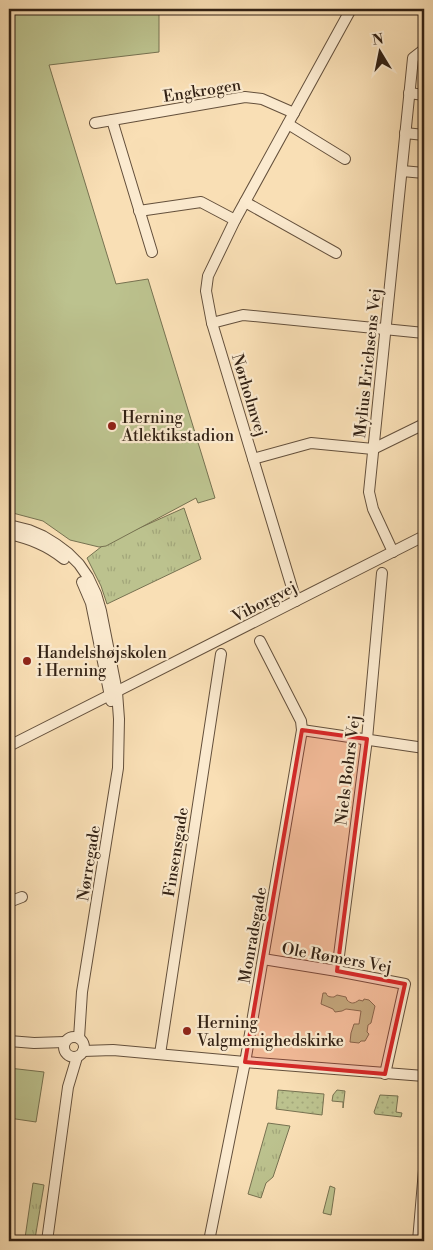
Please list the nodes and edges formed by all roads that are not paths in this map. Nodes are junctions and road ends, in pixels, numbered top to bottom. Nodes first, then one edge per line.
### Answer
1 (351, 9) edge
2 (424, 51) edge
3 (410, 93) junction
4 (424, 95) edge
5 (294, 113) junction
6 (112, 120) junction
7 (95, 123) dead end
8 (288, 124) junction
9 (406, 133) junction
10 (424, 134) edge
11 (345, 159) dead end
12 (402, 171) junction
13 (424, 173) edge
14 (245, 202) junction
15 (139, 211) junction
16 (235, 220) junction
17 (152, 252) dead end
18 (336, 253) dead end
19 (212, 323) junction
20 (386, 330) junction
21 (424, 333) edge
22 (424, 424) edge
23 (373, 449) junction
24 (253, 459) junction
25 (9, 525) edge
26 (9, 534) edge
27 (424, 536) edge
28 (393, 552) junction
29 (382, 573) dead end
30 (296, 601) junction
31 (260, 641) dead end
32 (221, 654) dead end
33 (113, 694) junction
34 (302, 730) junction
35 (367, 739) junction
36 (9, 746) edge
37 (424, 748) edge
38 (22, 897) dead end
39 (9, 902) edge
40 (263, 959) junction
41 (336, 971) junction
42 (9, 1041) edge
43 (74, 1047) junction
44 (160, 1054) junction
45 (245, 1062) junction
46 (385, 1074) junction
47 (424, 1076) edge
48 (424, 1175) edge
49 (47, 1241) edge
50 (209, 1241) edge
51 (418, 1241) edge

1 - 5 street, Nørholmvej
2 - 3 street, Mylius Erichsens Vej
3 - 4 street
3 - 9 street, Mylius Erichsens Vej
5 - 6 street, Engkrogen
5 - 8 street, Nørholmvej
6 - 7 street, Engkrogen
6 - 15 street
8 - 11 street
8 - 14 street, Nørholmvej
9 - 10 street
9 - 12 street, Mylius Erichsens Vej
12 - 13 street
12 - 20 street, Mylius Erichsens Vej
14 - 16 street, Nørholmvej
14 - 18 street
15 - 16 street
15 - 17 street
16 - 19 street, Nørholmvej
19 - 20 street
19 - 24 street, Nørholmvej
20 - 21 street
20 - 23 street, Mylius Erichsens Vej
22 - 23 street
23 - 24 street
23 - 28 street, Mylius Erichsens Vej
24 - 30 street, Nørholmvej
25 - 33 street
26 - 33 street
27 - 28 street, Viborgvej
28 - 30 street, Viborgvej
29 - 35 street, Niels Bohrs Vej
30 - 33 street, Viborgvej
31 - 34 street, Monradsgade
32 - 44 street, Finsensgade
33 - 36 street, Viborgvej
33 - 43 street, Nørregade
34 - 35 street
34 - 40 street, Monradsgade
35 - 37 street
35 - 41 street, Niels Bohrs Vej
38 - 39 street
40 - 41 street, Ole Rømers Vej
40 - 45 street, Monradsgade
41 - 46 street, Ole Rømers Vej
42 - 43 street
43 - 44 street
43 - 49 street, Nørregade
44 - 45 street
45 - 46 street
45 - 50 street, Monradsgade
46 - 47 street
48 - 51 street

